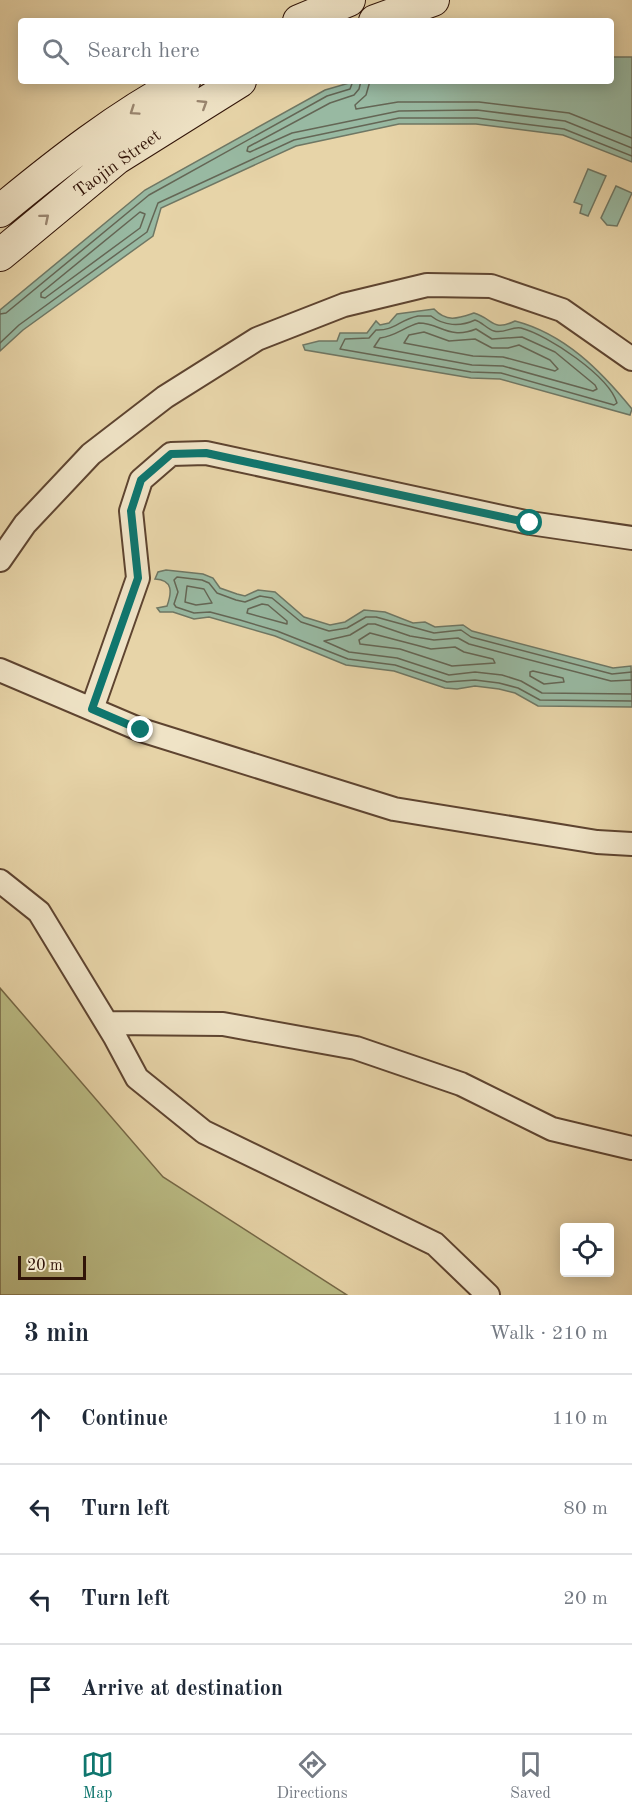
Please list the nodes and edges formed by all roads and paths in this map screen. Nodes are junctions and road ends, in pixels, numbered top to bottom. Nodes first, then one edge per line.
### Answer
1 (349, 0) edge
2 (433, 0) edge
3 (306, 18) edge
4 (383, 18) edge
5 (178, 84) edge
6 (235, 84) edge
7 (0, 211) edge
8 (0, 255) edge
9 (632, 359) edge
10 (632, 538) edge
11 (0, 560) edge
12 (0, 670) edge
13 (92, 709) junction
14 (632, 844) edge
15 (0, 881) edge
16 (107, 1023) junction
17 (632, 1148) edge
18 (488, 1295) edge

1 - 3 street
2 - 4 street
5 -> 7 street, Taojin Street
8 -> 6 street, Taojin Street
9 - 11 street
10 - 13 street
12 - 13 street
13 - 14 street
15 - 16 street
16 - 17 street
16 - 18 street

